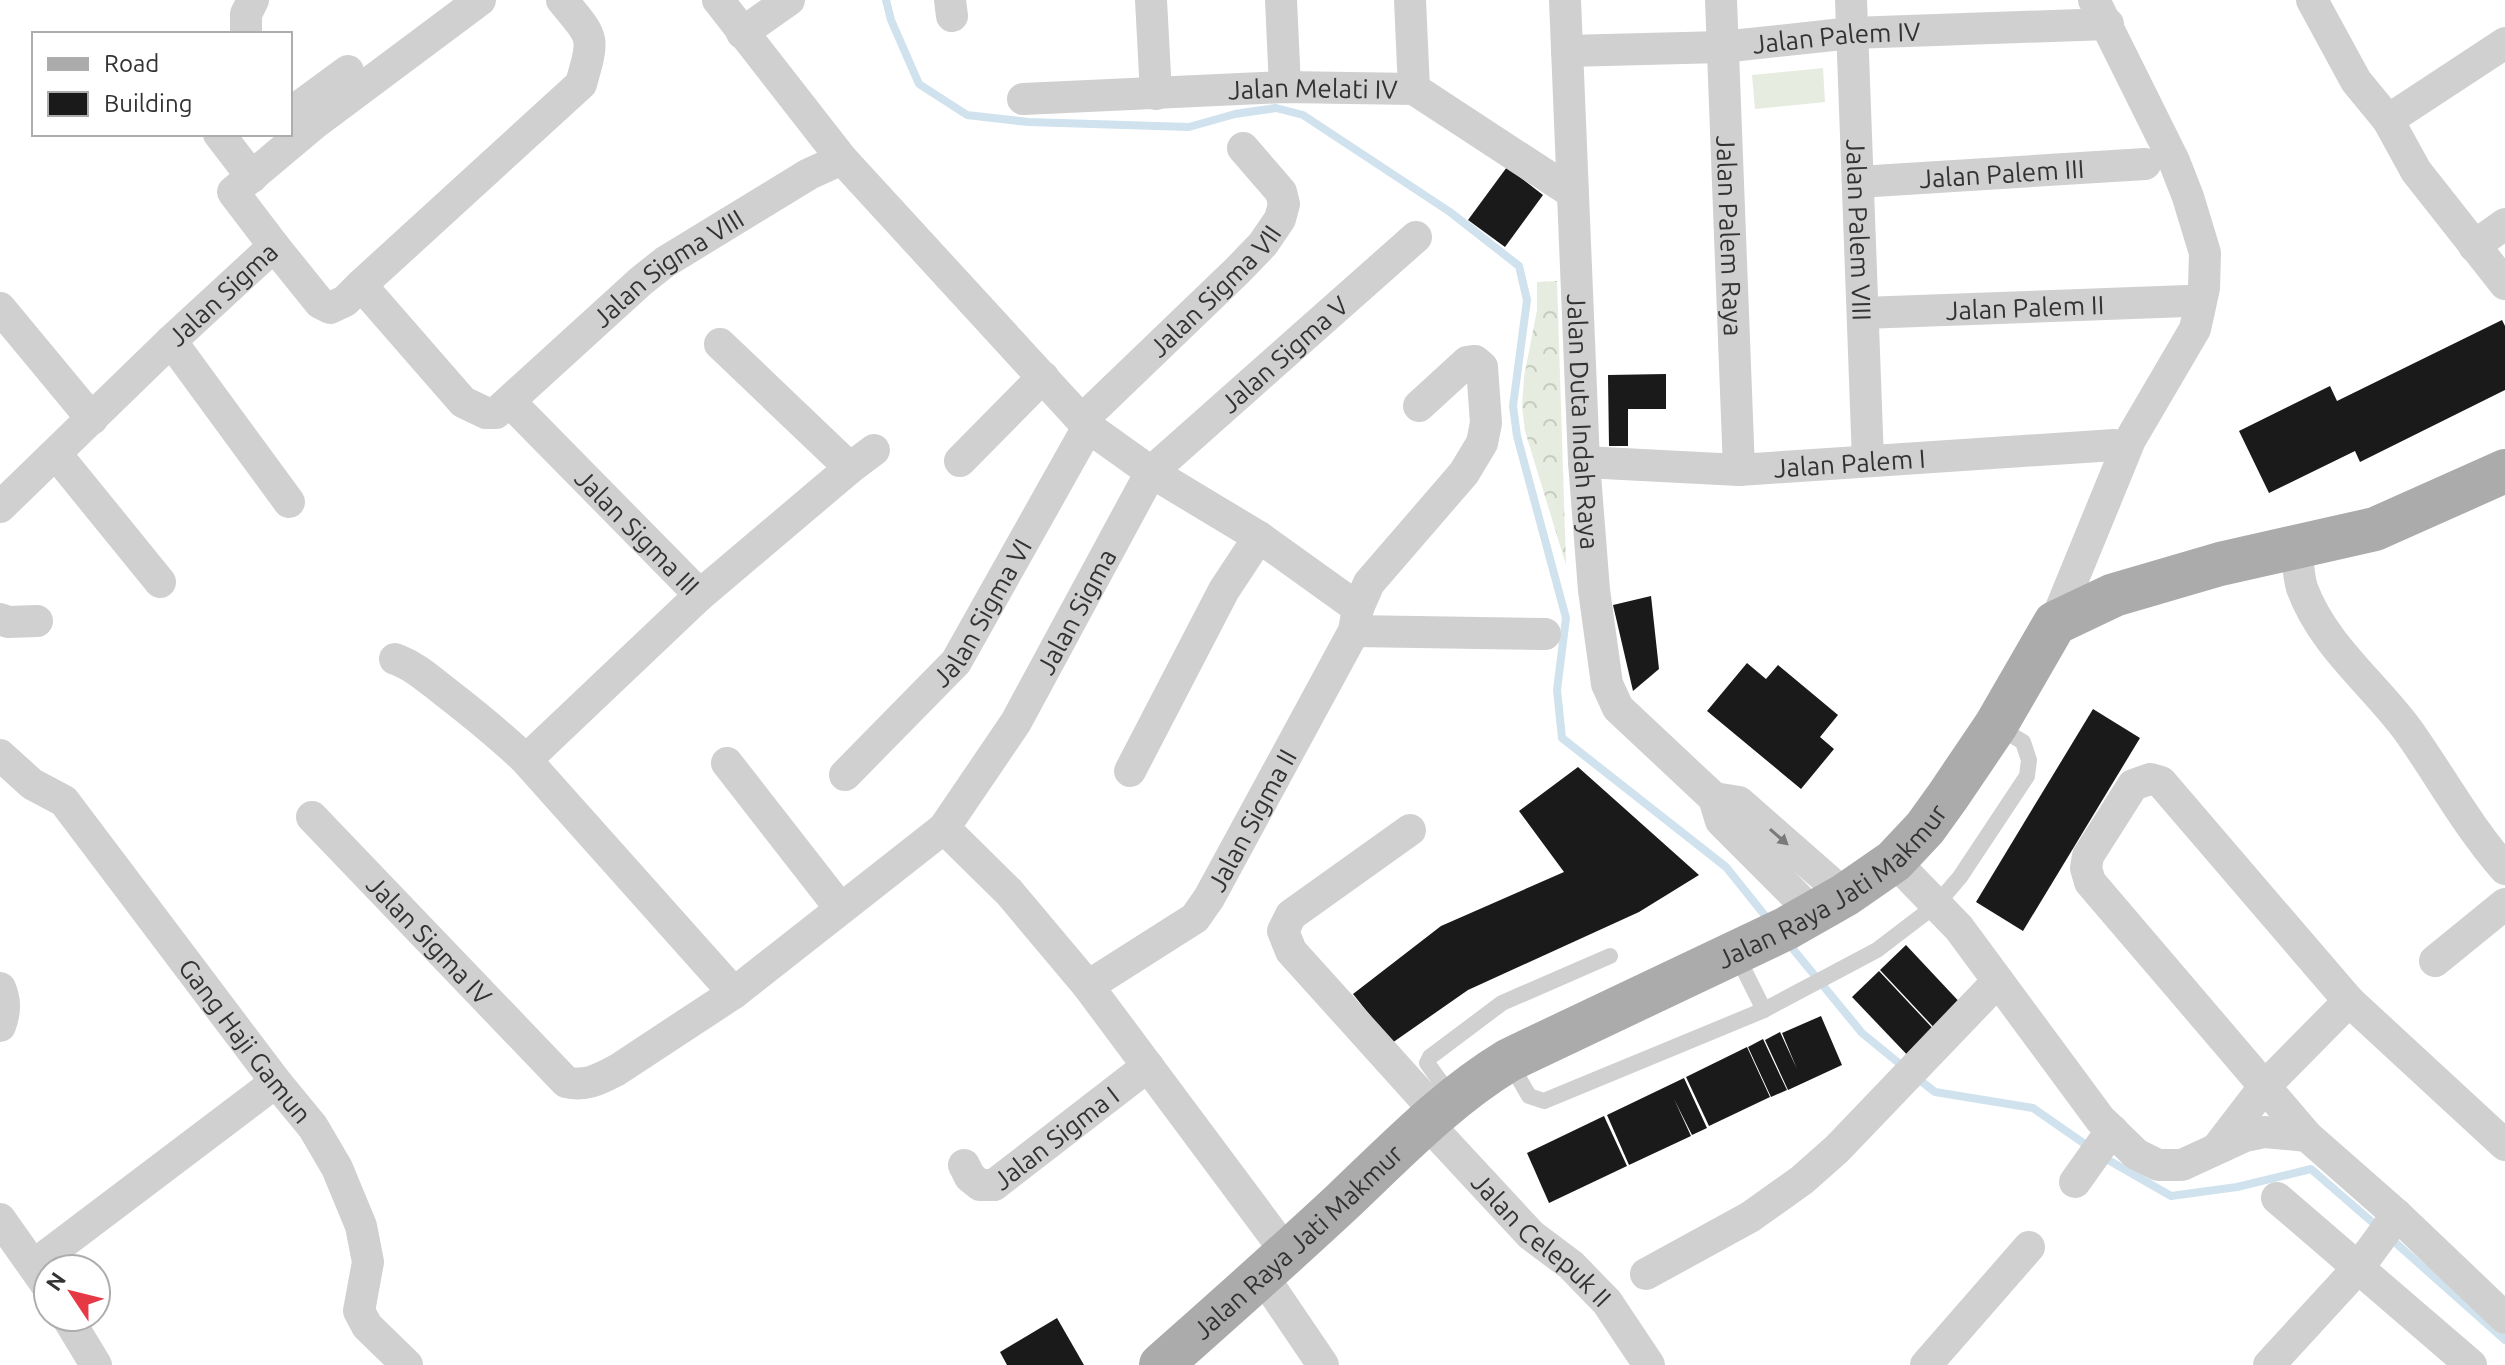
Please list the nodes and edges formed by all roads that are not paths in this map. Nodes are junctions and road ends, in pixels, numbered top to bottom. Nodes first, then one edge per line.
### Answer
1 (253, 0) edge
2 (480, 0) edge
3 (562, 0) edge
4 (718, 0) edge
5 (789, 0) edge
6 (1151, 0) edge
7 (1281, 0) edge
8 (1410, 0) edge
9 (1565, 0) edge
10 (1721, 0) edge
11 (1851, 0) edge
12 (2318, 2) edge
13 (438, 6) dead end
14 (2101, 12) edge
15 (246, 32) edge
16 (742, 33) junction
17 (1852, 33) junction
18 (2505, 43) edge
19 (1722, 47) junction
20 (1567, 51) junction
21 (1285, 87) junction
22 (1414, 89) junction
23 (1156, 94) junction
24 (1023, 99) dead end
25 (301, 108) edge
26 (2388, 120) junction
27 (221, 136) edge
28 (281, 136) edge
29 (1243, 148) dead end
30 (842, 159) junction
31 (2145, 164) dead end
32 (252, 177) junction
33 (1858, 182) junction
34 (1573, 193) junction
35 (2505, 224) edge
36 (1416, 237) dead end
37 (274, 246) junction
38 (2474, 246) junction
39 (2505, 284) edge
40 (361, 285) junction
41 (2187, 301) dead end
42 (0, 308) edge
43 (1863, 313) junction
44 (171, 341) junction
45 (720, 344) dead end
46 (1043, 377) junction
47 (510, 402) junction
48 (1419, 406) dead end
49 (92, 419) junction
50 (1086, 423) junction
51 (2114, 445) dead end
52 (56, 454) junction
53 (960, 461) dead end
54 (1868, 461) junction
55 (1584, 462) junction
56 (1739, 470) junction
57 (1151, 472) junction
58 (2504, 474) edge
59 (289, 502) dead end
60 (0, 507) edge
61 (1259, 537) junction
62 (2296, 546) junction
63 (160, 582) dead end
64 (700, 595) junction
65 (0, 619) edge
66 (1356, 619) junction
67 (37, 621) dead end
68 (2055, 623) junction
69 (1534, 634) dead end
70 (395, 659) dead end
71 (1996, 725) junction
72 (0, 755) edge
73 (526, 760) junction
74 (727, 763) dead end
75 (1130, 771) dead end
76 (845, 775) dead end
77 (312, 817) dead end
78 (944, 828) junction
79 (1410, 830) dead end
80 (2499, 849) edge
81 (1894, 861) junction
82 (2505, 904) edge
83 (1936, 905) junction
84 (840, 908) junction
85 (1786, 927) junction
86 (1610, 956) dead end
87 (2435, 961) dead end
88 (1998, 981) junction
89 (1088, 986) junction
90 (0, 988) edge
91 (734, 993) junction
92 (2349, 1001) junction
93 (1764, 1010) junction
94 (0, 1026) edge
95 (1509, 1060) junction
96 (1148, 1066) junction
97 (276, 1082) junction
98 (2264, 1087) junction
99 (1439, 1112) junction
100 (2109, 1134) junction
101 (2307, 1136) junction
102 (2505, 1145) edge
103 (2214, 1152) junction
104 (964, 1165) dead end
105 (2080, 1175) dead end
106 (2277, 1198) dead end
107 (2394, 1220) junction
108 (3, 1229) edge
109 (2029, 1247) dead end
110 (69, 1253) edge
111 (2364, 1260) junction
112 (1274, 1264) junction
113 (32, 1265) edge
114 (1646, 1274) dead end
115 (2505, 1318) edge
116 (73, 1333) edge
117 (389, 1359) edge
118 (84, 1360) edge
119 (2280, 1361) edge
120 (1161, 1365) edge
121 (1323, 1365) edge
122 (1649, 1365) edge
123 (1926, 1365) edge
124 (2471, 1365) edge

1 - 15 street
2 - 25 street
3 - 40 street
4 - 16 street
5 - 16 street
6 - 23 street
7 - 21 street
8 - 22 street
9 - 20 street, Jalan Duta Indah Raya
10 - 19 street, Jalan Palem Raya
11 - 17 street, Jalan Palem VIII
12 - 26 street
13 - 25 street
14 - 17 street, Jalan Palem IV
14 - 68 street
16 - 30 street
17 - 19 street, Jalan Palem IV
17 - 33 street, Jalan Palem VIII
18 - 26 street
19 - 20 street, Jalan Palem IV
19 - 56 street, Jalan Palem Raya
20 - 34 street, Jalan Duta Indah Raya
21 - 22 street, Jalan Melati IV
21 - 23 street, Jalan Melati IV
22 - 34 street, Jalan Melati IV
23 - 24 street, Jalan Melati IV
26 - 38 street
27 - 32 street
28 - 32 street
29 - 50 street, Jalan Sigma VII
30 - 46 street
30 - 47 street, Jalan Sigma VIII
31 - 33 street, Jalan Palem III
32 - 37 street, Jalan Sigma
33 - 43 street, Jalan Palem VIII
34 - 55 street, Jalan Duta Indah Raya
35 - 38 street
36 - 57 street, Jalan Sigma V
37 - 40 street
37 - 44 street, Jalan Sigma
38 - 39 street
40 - 47 street
41 - 43 street, Jalan Palem II
42 - 49 street
43 - 54 street, Jalan Palem VIII
44 - 49 street, Jalan Sigma
44 - 59 street
45 - 64 street
46 - 50 street
46 - 53 street
47 - 64 street, Jalan Sigma III
48 - 66 street, Jalan Sigma II
49 - 52 street, Jalan Sigma
50 - 57 street
50 - 76 street, Jalan Sigma VI
51 - 54 street, Jalan Palem I
52 - 60 street, Jalan Sigma
52 - 63 street
54 - 56 street, Jalan Palem I
55 - 56 street, Jalan Palem I
55 - 85 street, Jalan Duta Indah Raya
57 - 61 street
57 - 78 street, Jalan Sigma
58 - 62 main road
61 - 66 street
61 - 75 street
62 - 68 main road
62 - 80 street
64 - 73 street, Jalan Sigma III
65 - 67 street
66 - 69 street
66 - 89 street, Jalan Sigma II
68 - 71 main road, Jalan Raya Jati Makmur
70 - 73 street
71 - 81 main road, Jalan Raya Jati Makmur
71 - 83 lane
72 - 97 street, Gang Haji Gamun
73 - 91 street
74 - 84 street
77 - 91 street, Jalan Sigma IV
78 - 84 street, Jalan Sigma
78 - 89 street
79 - 99 street, Jalan Celepuk II
81 - 83 street
81 - 85 main road, Jalan Raya Jati Makmur
82 - 87 street
83 - 88 street
83 - 93 lane
84 - 91 street, Jalan Sigma
85 - 93 lane
85 - 95 main road, Jalan Raya Jati Makmur
86 - 99 lane
88 - 100 street
88 - 114 street
89 - 96 street
90 - 94 street
92 - 98 street
92 - 98 street
92 - 102 street
93 - 95 lane
95 - 99 main road, Jalan Raya Jati Makmur
96 - 104 street, Jalan Sigma I
96 - 112 street
97 - 110 street
97 - 117 street, Gang Haji Gamun
98 - 101 street
98 - 103 street
99 - 112 main road, Jalan Raya Jati Makmur
99 - 122 street, Jalan Celepuk II
100 - 103 street
100 - 105 street
101 - 103 street
101 - 107 street
106 - 111 street
107 - 111 street
107 - 115 street
108 - 113 street
109 - 123 street
111 - 119 street
111 - 124 street
112 - 120 main road, Jalan Raya Jati Makmur
112 - 121 street
116 - 118 street

